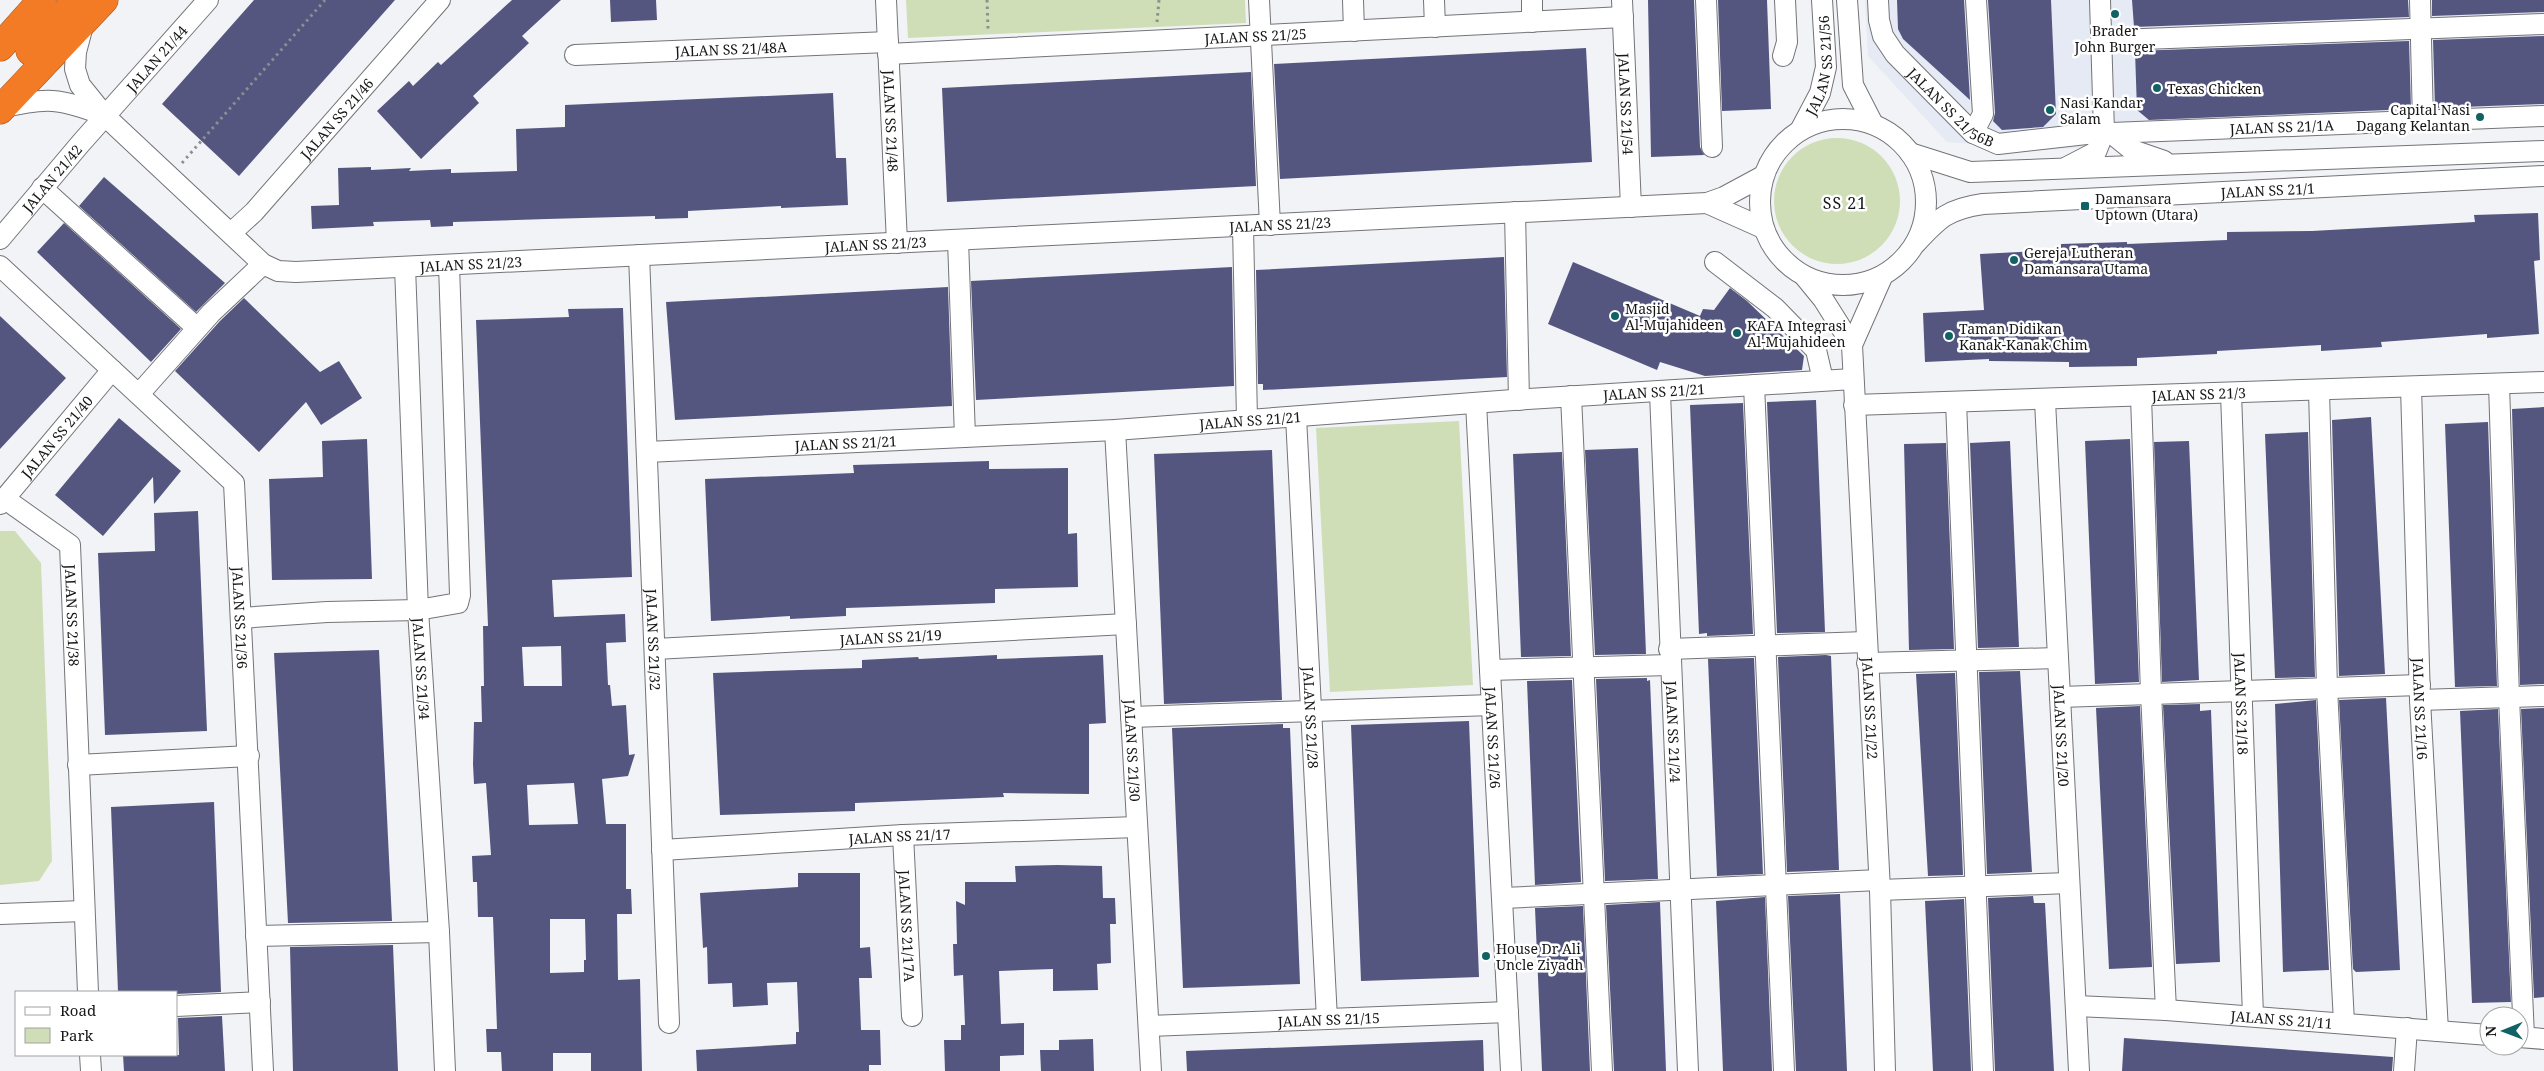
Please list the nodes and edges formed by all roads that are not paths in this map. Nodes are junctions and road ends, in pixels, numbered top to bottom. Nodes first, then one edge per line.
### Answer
1 (16, 0) edge
2 (42, 0) edge
3 (104, 0) edge
4 (208, 0) edge
5 (440, 0) edge
6 (886, 0) edge
7 (1259, 0) edge
8 (1353, 0) edge
9 (1434, 0) edge
10 (1532, 0) edge
11 (1706, 0) edge
12 (1785, 0) edge
13 (1822, 0) edge
14 (1847, 0) edge
15 (1878, 0) edge
16 (1976, 0) edge
17 (2100, 0) edge
18 (2107, 0) edge
19 (2420, 0) edge
20 (1622, 9) edge
21 (80, 11) edge
22 (0, 20) edge
23 (1532, 22) junction
24 (2544, 24) edge
25 (1434, 27) junction
26 (2420, 29) junction
27 (1354, 31) junction
28 (1261, 36) junction
29 (2118, 40) dead end
30 (0, 47) edge
31 (888, 48) junction
32 (575, 54) dead end
33 (1783, 56) dead end
34 (1, 101) edge
35 (104, 116) junction
36 (2544, 116) edge
37 (2424, 122) junction
38 (1873, 124) junction
39 (1801, 129) junction
40 (1973, 133) junction
41 (2107, 133) junction
42 (1712, 146) dead end
43 (2544, 151) edge
44 (1910, 153) junction
45 (2174, 164) junction
46 (2061, 170) junction
47 (1763, 176) junction
48 (2544, 176) edge
49 (42, 188) junction
50 (1707, 203) junction
51 (1631, 207) junction
52 (1515, 212) junction
53 (1270, 224) junction
54 (1243, 226) junction
55 (1763, 228) junction
56 (231, 233) junction
57 (0, 239) edge
58 (958, 240) junction
59 (897, 243) junction
60 (1916, 243) junction
61 (639, 255) junction
62 (1715, 262) dead end
63 (263, 264) junction
64 (449, 265) junction
65 (0, 266) edge
66 (405, 267) junction
67 (1882, 276) junction
68 (1805, 277) junction
69 (197, 328) junction
70 (1852, 345) junction
71 (112, 370) junction
72 (1853, 379) junction
73 (1823, 380) junction
74 (2544, 382) edge
75 (2499, 384) junction
76 (1754, 385) junction
77 (2411, 387) junction
78 (2319, 390) junction
79 (1660, 393) junction
80 (2231, 393) junction
81 (139, 394) junction
82 (1571, 396) junction
83 (2141, 396) junction
84 (1520, 400) junction
85 (2045, 401) junction
86 (1956, 402) junction
87 (1476, 403) junction
88 (1854, 405) junction
89 (1296, 417) junction
90 (1247, 420) junction
91 (1115, 430) junction
92 (965, 437) junction
93 (647, 452) junction
94 (2, 502) edge
95 (418, 610) junction
96 (241, 618) junction
97 (1126, 624) junction
98 (1866, 642) junction
99 (1766, 646) junction
100 (655, 649) junction
101 (1670, 657) junction
102 (2058, 658) junction
103 (1967, 660) junction
104 (1867, 663) junction
105 (1583, 666) junction
106 (1490, 670) junction
107 (2327, 688) junction
108 (2241, 691) junction
109 (2420, 693) junction
110 (2151, 694) junction
111 (2544, 696) edge
112 (2060, 697) junction
113 (2509, 697) junction
114 (1492, 705) junction
115 (1311, 711) junction
116 (1131, 717) junction
117 (249, 756) junction
118 (78, 765) junction
119 (1137, 827) junction
120 (903, 835) junction
121 (662, 850) junction
122 (2070, 883) junction
123 (1776, 885) junction
124 (1880, 885) junction
125 (1976, 885) junction
126 (1679, 890) junction
127 (1593, 894) junction
128 (1503, 898) junction
129 (84, 911) junction
130 (0, 914) edge
131 (439, 932) junction
132 (256, 936) junction
133 (88, 991) edge
134 (260, 1002) junction
135 (178, 1006) edge
136 (2076, 1006) junction
137 (2527, 1006) edge
138 (2166, 1010) junction
139 (1508, 1012) junction
140 (912, 1016) dead end
141 (2253, 1016) junction
142 (1327, 1019) junction
143 (669, 1023) dead end
144 (2344, 1023) junction
145 (1149, 1026) junction
146 (2407, 1028) junction
147 (2438, 1031) junction
148 (2479, 1034) edge
149 (90, 1056) edge
150 (91, 1071) edge
151 (263, 1071) edge
152 (445, 1071) edge
153 (1151, 1071) edge
154 (1511, 1071) edge
155 (1602, 1071) edge
156 (1688, 1071) edge
157 (1784, 1071) edge
158 (1885, 1071) edge
159 (1983, 1071) edge
160 (2079, 1071) edge
161 (2404, 1071) edge

1 - 22 highway
2 - 30 highway
3 - 21 highway
4 - 35 street, JALAN 21/44
5 - 56 street, JALAN SS 21/46
6 - 31 street, JALAN SS 21/48
7 - 28 street
8 - 27 street
9 - 25 street
10 - 23 street
11 - 42 street
12 - 33 street
13 - 39 street, JALAN SS 21/56
14 - 38 street, JALAN SS 21/56
15 - 40 street, JALAN SS 21/56B
16 - 40 street
17 - 41 street
18 - 41 street
19 - 26 street
20 - 23 street, JALAN SS 21/25
20 - 51 street, JALAN SS 21/54
21 - 34 highway
21 - 35 street, JALAN SS 21/23
23 - 25 street, JALAN SS 21/25
24 - 26 street
25 - 27 street, JALAN SS 21/25
26 - 29 street
26 - 37 street
27 - 28 street, JALAN SS 21/25
28 - 31 street, JALAN SS 21/25
28 - 53 street
31 - 32 street, JALAN SS 21/48A
31 - 59 street, JALAN SS 21/48
34 - 35 street, JALAN SS 21/23
35 - 49 street, JALAN 21/42
35 - 56 street, JALAN SS 21/23
36 - 37 street, JALAN SS 21/1A
37 - 41 street, JALAN SS 21/1A
38 - 39 street
38 - 44 street
39 - 47 street
40 - 41 street, JALAN SS 21/56B
41 - 45 street
41 - 46 street
43 - 45 street, JALAN SS 21/1
44 - 46 street, JALAN SS 21/1
44 - 60 street
45 - 46 street, JALAN SS 21/1
47 - 50 street, JALAN SS 21/23
47 - 55 street
48 - 60 street, JALAN SS 21/1
49 - 57 street, JALAN 21/42
49 - 69 street
50 - 51 street, JALAN SS 21/23
50 - 55 street, JALAN SS 21/23
51 - 52 street, JALAN SS 21/23
52 - 53 street, JALAN SS 21/23
52 - 84 street
53 - 54 street, JALAN SS 21/23
54 - 58 street, JALAN SS 21/23
54 - 90 street
55 - 68 street
56 - 63 street, JALAN SS 21/23
58 - 59 street, JALAN SS 21/23
58 - 92 street
59 - 61 street, JALAN SS 21/23
60 - 67 street
61 - 64 street, JALAN SS 21/23
61 - 93 street, JALAN SS 21/32
62 - 73 street
63 - 66 street, JALAN SS 21/23
63 - 69 street
64 - 66 street, JALAN SS 21/23
64 - 95 street
65 - 71 street, JALAN SS 21/36
66 - 95 street, JALAN SS 21/34
67 - 68 street
67 - 70 street, JALAN SS 21/22
68 - 70 street
69 - 81 street
70 - 72 street, JALAN SS 21/22
71 - 81 street, JALAN SS 21/36
71 - 94 street, JALAN SS 21/40
72 - 73 street, JALAN SS 21/21
72 - 88 street, JALAN SS 21/22
73 - 76 street, JALAN SS 21/21
74 - 75 street, JALAN SS 21/3
75 - 77 street, JALAN SS 21/3
75 - 113 street
76 - 79 street, JALAN SS 21/21
76 - 99 street
77 - 78 street, JALAN SS 21/3
77 - 109 street, JALAN SS 21/16
78 - 80 street, JALAN SS 21/3
78 - 107 street
79 - 82 street, JALAN SS 21/21
79 - 101 street, JALAN SS 21/24
80 - 83 street, JALAN SS 21/3
80 - 108 street, JALAN SS 21/18
81 - 96 street, JALAN SS 21/36
82 - 84 street, JALAN SS 21/21
82 - 105 street
83 - 85 street, JALAN SS 21/3
83 - 110 street
84 - 87 street, JALAN SS 21/21
85 - 86 street, JALAN SS 21/3
85 - 102 street, JALAN SS 21/20
86 - 88 street, JALAN SS 21/3
86 - 103 street
87 - 89 street, JALAN SS 21/21
87 - 106 street, JALAN SS 21/26
88 - 98 street, JALAN SS 21/22
89 - 90 street, JALAN SS 21/21
89 - 115 street, JALAN SS 21/28
90 - 91 street, JALAN SS 21/21
91 - 92 street, JALAN SS 21/21
91 - 97 street, JALAN SS 21/30
92 - 93 street, JALAN SS 21/21
93 - 100 street, JALAN SS 21/32
94 - 118 street, JALAN SS 21/38
95 - 96 street
95 - 131 street, JALAN SS 21/34
96 - 117 street, JALAN SS 21/36
97 - 100 street, JALAN SS 21/19
97 - 116 street, JALAN SS 21/30
98 - 99 street
98 - 104 street, JALAN SS 21/22
99 - 101 street
99 - 123 street
100 - 121 street, JALAN SS 21/32
101 - 105 street
101 - 126 street, JALAN SS 21/24
102 - 103 street
102 - 112 street, JALAN SS 21/20
103 - 104 street
103 - 125 street
104 - 124 street, JALAN SS 21/22
105 - 106 street
105 - 127 street
106 - 114 street, JALAN SS 21/26
107 - 108 street
107 - 109 street
107 - 144 street
108 - 110 street
108 - 141 street, JALAN SS 21/18
109 - 113 street
109 - 147 street, JALAN SS 21/16
110 - 112 street
110 - 138 street
111 - 113 street
112 - 122 street, JALAN SS 21/20
113 - 137 street
114 - 115 street
114 - 128 street, JALAN SS 21/26
115 - 116 street
115 - 142 street, JALAN SS 21/28
116 - 119 street, JALAN SS 21/30
117 - 118 street
117 - 132 street, JALAN SS 21/36
118 - 129 street, JALAN SS 21/38
119 - 120 street, JALAN SS 21/17
119 - 145 street, JALAN SS 21/30
120 - 121 street, JALAN SS 21/17
120 - 140 street, JALAN SS 21/17A
121 - 143 street, JALAN SS 21/32
122 - 125 street
122 - 136 street, JALAN SS 21/20
123 - 124 street
123 - 126 street
123 - 157 street
124 - 125 street
124 - 158 street, JALAN SS 21/22
125 - 159 street
126 - 127 street
126 - 156 street, JALAN SS 21/24
127 - 128 street
127 - 155 street
128 - 139 street, JALAN SS 21/26
129 - 130 street
129 - 133 street, JALAN SS 21/38
131 - 132 street
131 - 152 street, JALAN SS 21/34
132 - 134 street, JALAN SS 21/36
134 - 135 street
134 - 151 street, JALAN SS 21/36
136 - 138 street, JALAN SS 21/11
136 - 160 street, JALAN SS 21/20
138 - 141 street, JALAN SS 21/11
139 - 142 street, JALAN SS 21/15
139 - 154 street, JALAN SS 21/26
141 - 144 street, JALAN SS 21/11
142 - 145 street, JALAN SS 21/15
144 - 146 street, JALAN SS 21/11
145 - 153 street, JALAN SS 21/30
146 - 147 street, JALAN SS 21/11
146 - 161 street
147 - 148 street, JALAN SS 21/11
149 - 150 street

